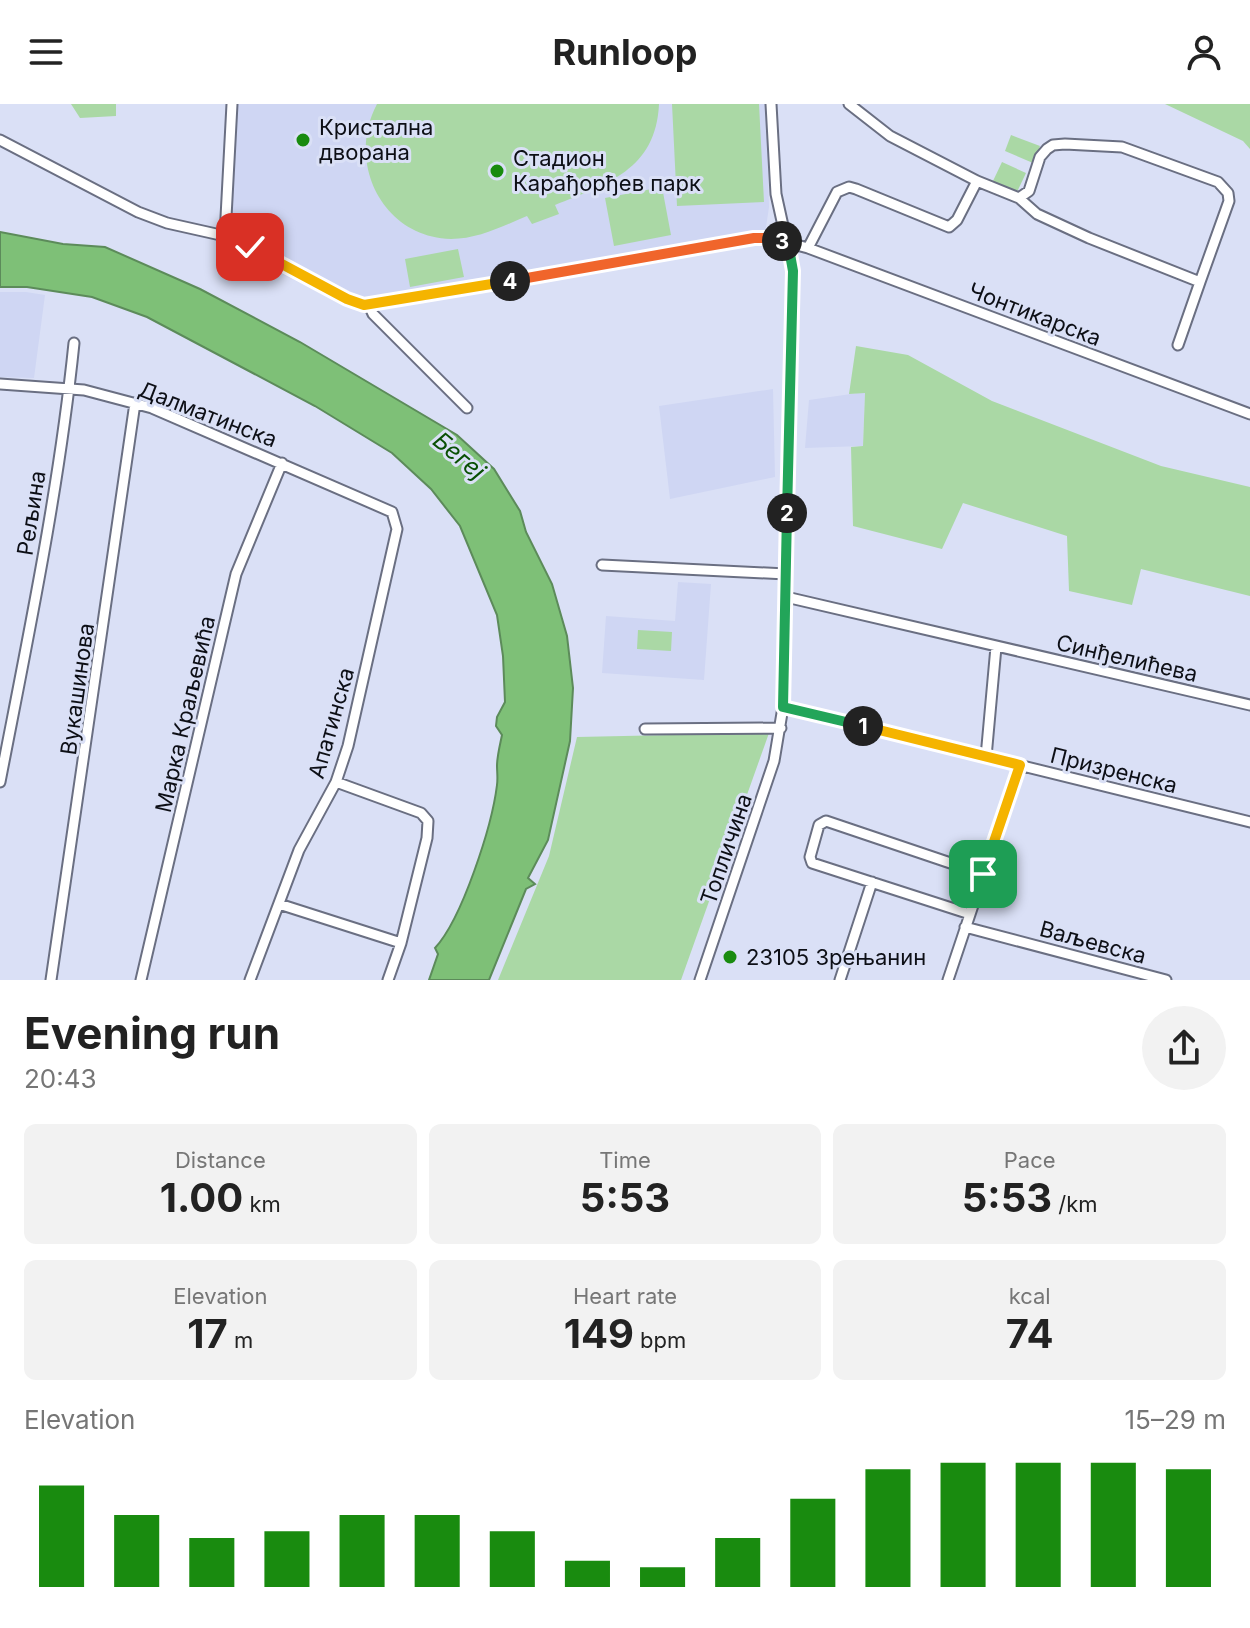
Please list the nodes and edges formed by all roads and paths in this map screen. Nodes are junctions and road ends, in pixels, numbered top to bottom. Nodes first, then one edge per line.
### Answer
1 (232, 104) edge
2 (771, 104) edge
3 (849, 104) edge
4 (0, 140) edge
5 (977, 181) junction
6 (1019, 198) junction
7 (225, 236) junction
8 (788, 243) junction
9 (808, 248) junction
10 (1200, 282) junction
11 (369, 305) junction
12 (74, 343) dead end
13 (1178, 345) dead end
14 (0, 384) edge
15 (69, 390) junction
16 (135, 403) junction
17 (467, 408) dead end
18 (1250, 414) edge
19 (282, 463) junction
20 (392, 512) joint
21 (602, 565) dead end
22 (786, 574) junction
23 (786, 597) junction
24 (996, 647) junction
25 (1250, 705) edge
26 (783, 707) junction
27 (781, 728) junction
28 (645, 729) dead end
29 (986, 757) junction
30 (1020, 765) junction
31 (0, 782) edge
32 (336, 782) junction
33 (1250, 822) edge
34 (983, 874) junction
35 (872, 882) junction
36 (279, 904) junction
37 (970, 914) junction
38 (965, 927) junction
39 (401, 943) junction
40 (389, 979) edge
41 (51, 980) edge
42 (141, 980) edge
43 (250, 980) edge
44 (700, 980) edge
45 (840, 980) edge
46 (948, 980) edge
47 (1166, 980) edge

1 - 7 street
2 - 8 street, Топличина
3 - 5 street
4 - 7 street
5 - 6 street
5 - 9 street
6 - 10 street
6 - 10 street
7 - 11 street
8 - 9 street, Чонтикарска
8 - 11 street, Чонтикарска
8 - 22 street, Топличина
9 - 18 street, Чонтикарска
10 - 13 street
11 - 17 street
12 - 15 street, Рељина
14 - 15 street, Далматинска
15 - 16 street, Далматинска
15 - 31 street, Рељина
16 - 19 street, Далматинска
16 - 41 street, Вукашинова
19 - 20 street, Далматинска
19 - 42 street, Марка Краљевића
20 - 32 street, Апатинска
21 - 22 street
22 - 23 street, Топличина
23 - 24 street, Синђелићева
23 - 26 street, Топличина
24 - 25 street, Синђелићева
24 - 29 street
26 - 27 street, Топличина
26 - 29 street, Призренска
27 - 28 street
27 - 44 street, Топличина
29 - 30 street, Призренска
30 - 33 street, Призренска
30 - 34 street
32 - 36 street, Апатинска
32 - 39 street
34 - 35 street
34 - 37 street
35 - 37 street
35 - 45 street
36 - 39 street
36 - 43 street, Апатинска
37 - 38 street
38 - 46 street
38 - 47 street, Ваљевска
39 - 40 street

